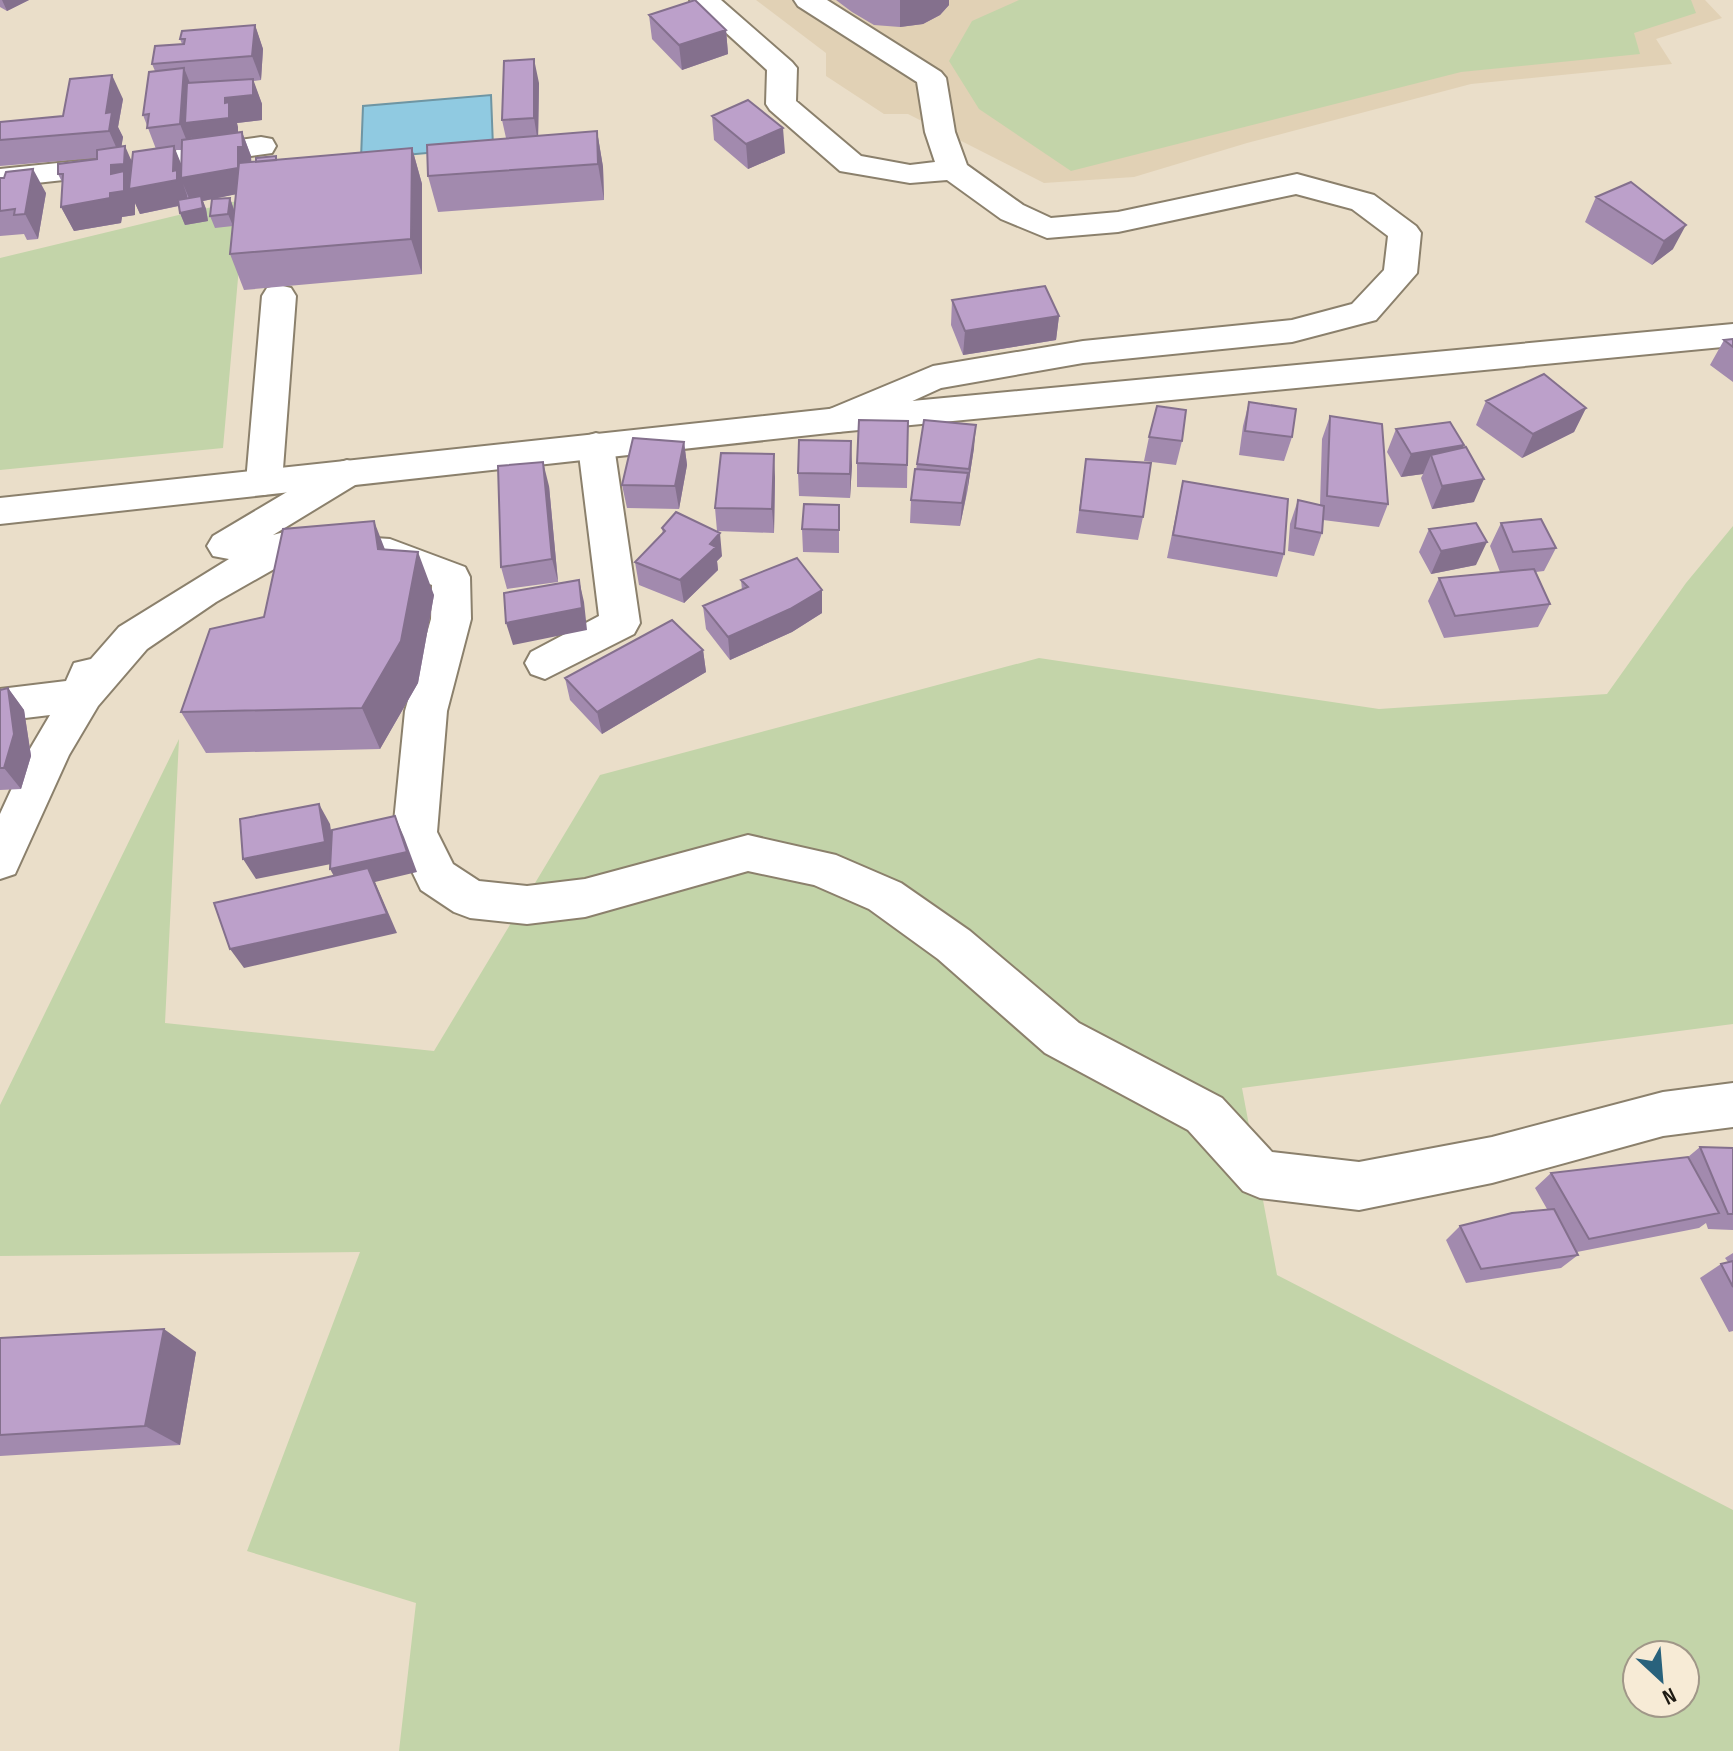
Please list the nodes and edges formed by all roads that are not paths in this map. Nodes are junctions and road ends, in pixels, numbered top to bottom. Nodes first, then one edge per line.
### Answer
1 (704, 0) edge
2 (808, 0) edge
3 (261, 146) dead end
4 (953, 170) junction
5 (0, 178) edge
6 (279, 296) dead end
7 (1733, 335) edge
8 (838, 420) junction
9 (596, 446) junction
10 (347, 473) junction
11 (264, 482) junction
12 (0, 511) edge
13 (545, 663) dead end
14 (84, 695) junction
15 (0, 705) edge
16 (0, 861) edge
17 (1733, 1105) edge

1 - 4 street
2 - 4 street
3 - 5 street
4 - 8 street
6 - 11 street
7 - 8 street
8 - 9 street
9 - 10 street
9 - 13 street
10 - 11 street
10 - 14 street
11 - 12 street
14 - 15 street
14 - 16 street
14 - 17 street

